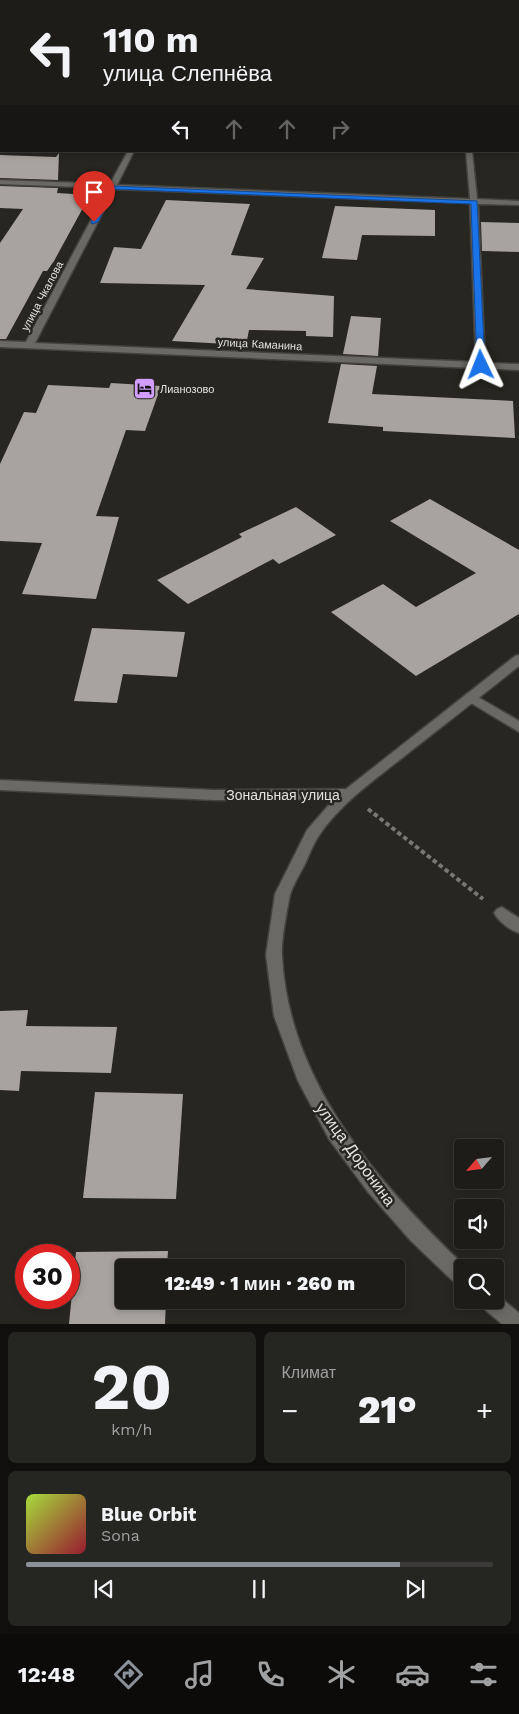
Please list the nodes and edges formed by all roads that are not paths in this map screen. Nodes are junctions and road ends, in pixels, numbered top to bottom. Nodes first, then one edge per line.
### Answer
1 (131, 152) edge
2 (468, 152) edge
3 (0, 182) edge
4 (113, 187) junction
5 (474, 202) junction
6 (519, 203) edge
7 (0, 344) edge
8 (29, 345) junction
9 (481, 365) junction
10 (519, 367) edge
11 (519, 660) edge
12 (471, 697) junction
13 (519, 727) edge
14 (0, 785) edge
15 (350, 794) junction
16 (502, 913) road end
17 (519, 927) edge
18 (454, 1269) edge
19 (499, 1309) edge
20 (516, 1324) edge

1 - 4 street, улица Чкалова
2 - 5 street
3 - 4 street
4 - 5 street
4 - 8 street, улица Чкалова
5 - 6 street
5 - 9 street
7 - 8 street, улица Каманина
8 - 9 street, улица Каманина
9 - 10 street, улица Каманина
11 - 12 street, Зональная улица
12 - 13 street
12 - 15 street, Зональная улица
14 - 15 street, Зональная улица
15 - 18 street, улица Доронина
16 - 17 street
19 - 20 street

